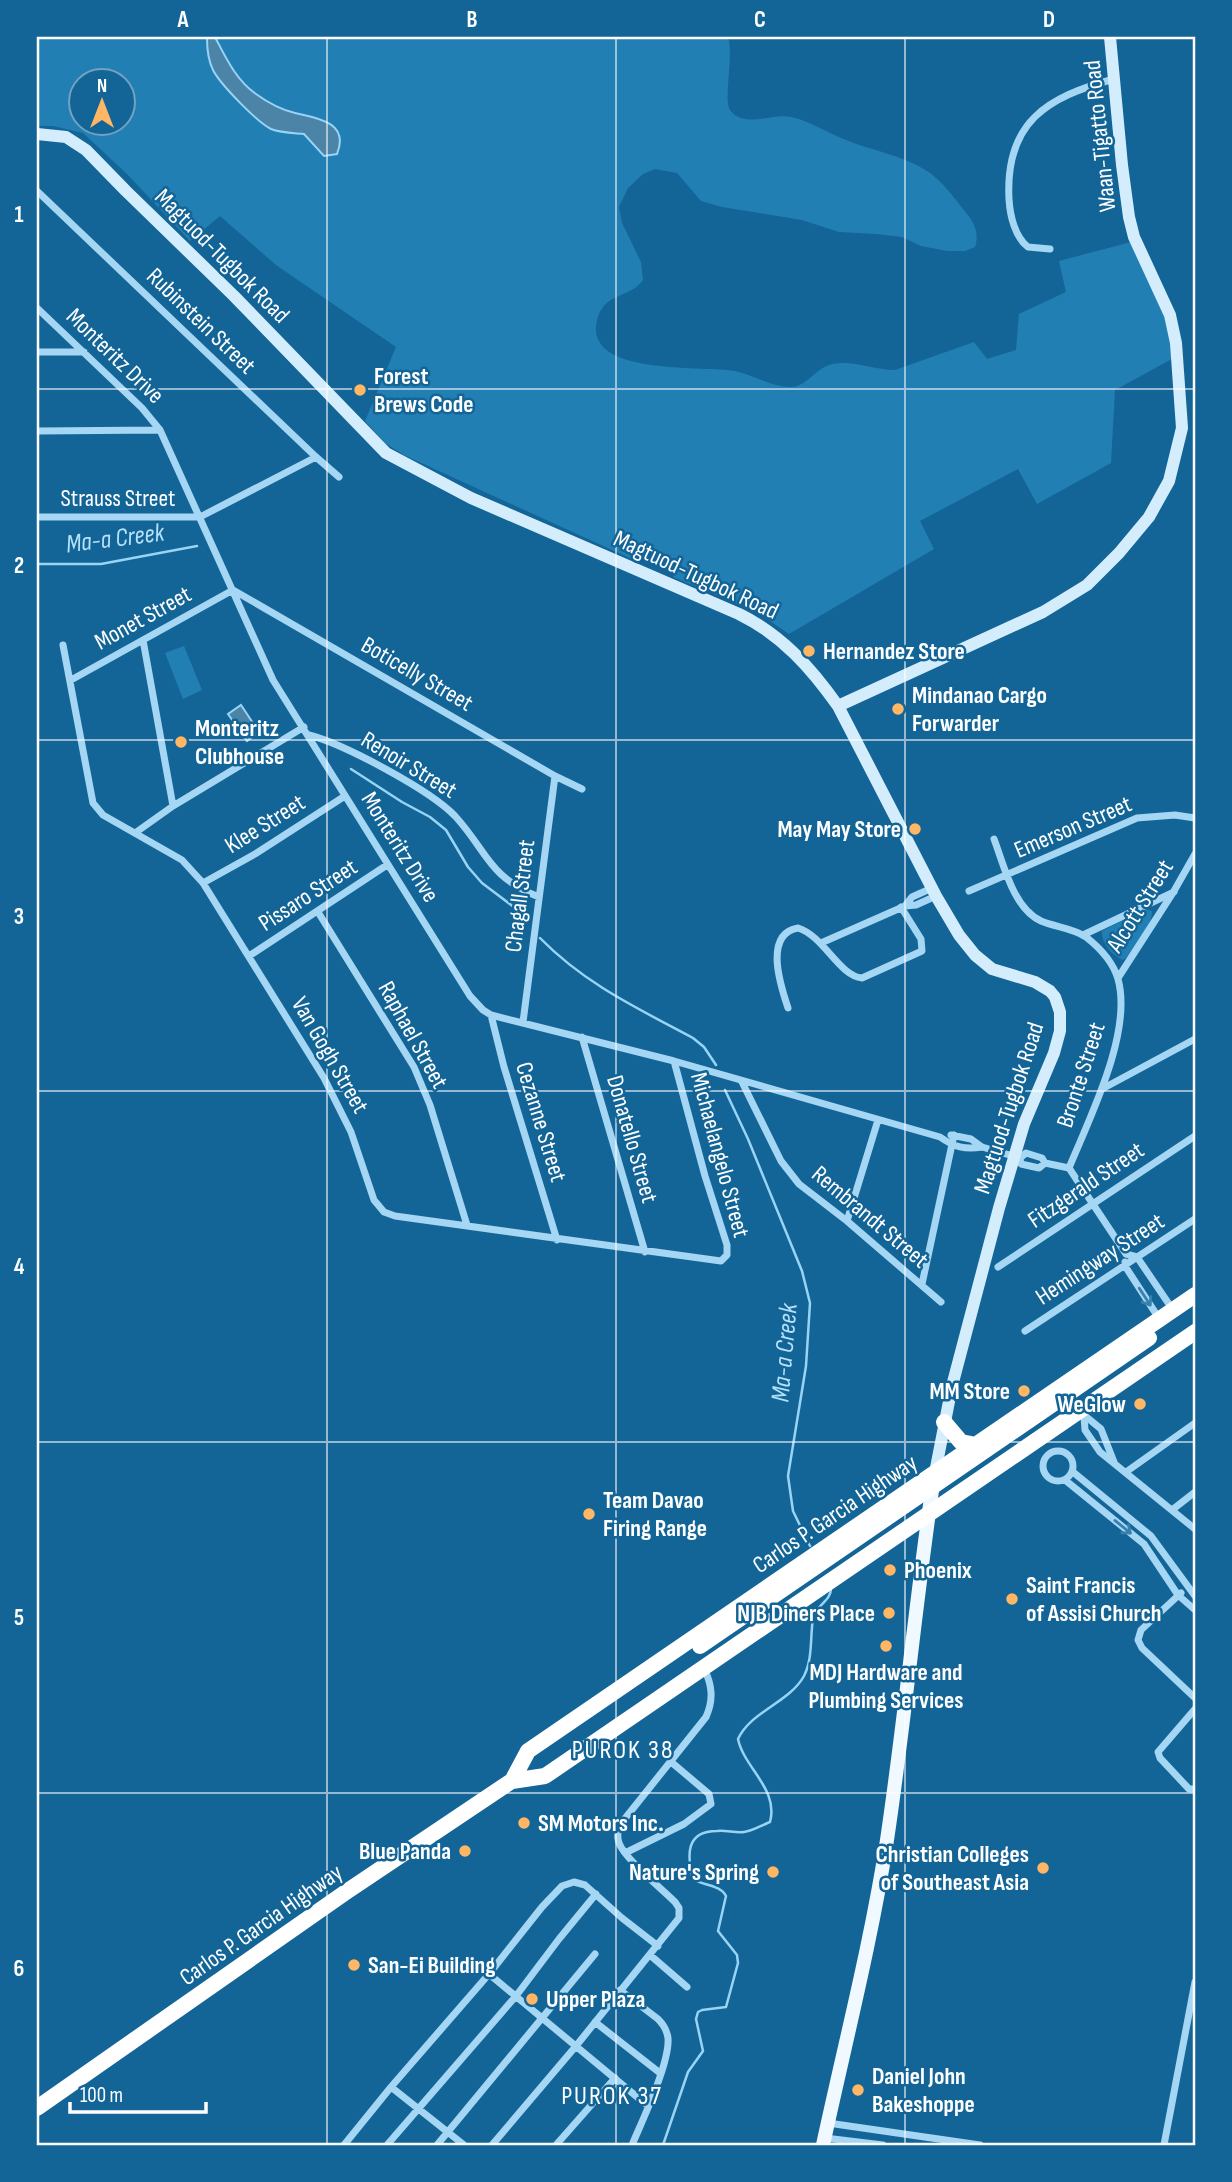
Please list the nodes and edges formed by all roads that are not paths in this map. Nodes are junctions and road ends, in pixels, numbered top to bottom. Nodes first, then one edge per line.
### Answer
1 (1110, 37) edge
2 (1114, 79) junction
3 (37, 134) edge
4 (37, 191) edge
5 (1050, 249) dead end
6 (37, 307) edge
7 (37, 352) edge
8 (84, 352) junction
9 (160, 430) junction
10 (37, 431) edge
11 (316, 457) junction
12 (339, 477) dead end
13 (37, 517) edge
14 (200, 517) junction
15 (233, 590) junction
16 (143, 640) junction
17 (64, 645) dead end
18 (71, 680) junction
19 (838, 706) junction
20 (304, 727) junction
21 (309, 736) junction
22 (555, 776) junction
23 (582, 789) dead end
24 (345, 796) junction
25 (173, 806) junction
26 (1195, 818) edge
27 (135, 833) junction
28 (994, 839) dead end
29 (1195, 854) edge
30 (387, 865) junction
31 (1008, 875) junction
32 (203, 883) junction
33 (969, 891) dead end
34 (1174, 891) junction
35 (934, 892) junction
36 (539, 897) junction
37 (903, 906) junction
38 (318, 912) junction
39 (1083, 935) junction
40 (821, 943) junction
41 (249, 956) junction
42 (1118, 978) junction
43 (788, 1008) dead end
44 (491, 1015) junction
45 (523, 1022) junction
46 (582, 1037) junction
47 (1195, 1039) edge
48 (674, 1061) junction
49 (742, 1082) junction
50 (1102, 1089) junction
51 (878, 1120) junction
52 (954, 1135) junction
53 (1195, 1136) edge
54 (940, 1137) junction
55 (952, 1145) junction
56 (982, 1147) junction
57 (1017, 1157) junction
58 (1069, 1168) junction
59 (1093, 1204) junction
60 (1195, 1219) edge
61 (847, 1221) junction
62 (467, 1225) junction
63 (557, 1240) junction
64 (645, 1252) junction
65 (1126, 1254) junction
66 (725, 1258) joint
67 (1138, 1258) junction
68 (1125, 1266) junction
69 (998, 1267) dead end
70 (1147, 1271) junction
71 (1133, 1279) junction
72 (922, 1284) junction
73 (1195, 1295) edge
74 (941, 1302) dead end
75 (1195, 1307) edge
76 (1167, 1315) junction
77 (1195, 1320) edge
78 (1025, 1331) dead end
79 (1195, 1332) edge
80 (1152, 1343) junction
81 (1123, 1345) junction
82 (1140, 1369) junction
83 (1063, 1386) junction
84 (1023, 1413) junction
85 (1082, 1413) junction
86 (944, 1422) junction
87 (1195, 1423) edge
88 (990, 1436) junction
89 (1040, 1438) junction
90 (970, 1450) junction
91 (1050, 1453) junction
92 (1007, 1460) junction
93 (1114, 1463) junction
94 (1073, 1472) junction
95 (1126, 1472) junction
96 (935, 1473) junction
97 (980, 1479) junction
98 (1065, 1480) junction
99 (1195, 1492) edge
100 (1098, 1493) junction
101 (1091, 1501) junction
102 (1172, 1510) junction
103 (878, 1512) junction
104 (929, 1514) junction
105 (1195, 1529) edge
106 (895, 1537) junction
107 (841, 1538) junction
108 (858, 1562) junction
109 (802, 1565) junction
110 (1187, 1587) junction
111 (818, 1589) junction
112 (758, 1594) junction
113 (1178, 1595) junction
114 (1195, 1596) edge
115 (1195, 1610) edge
116 (775, 1619) junction
117 (712, 1626) junction
118 (729, 1650) junction
119 (703, 1656) junction
120 (1195, 1698) edge
121 (1195, 1709) edge
122 (670, 1761) junction
123 (517, 1777) junction
124 (1195, 1789) edge
125 (625, 1853) junction
126 (596, 1894) junction
127 (657, 1946) junction
128 (595, 1954) dead end
129 (650, 1955) junction
130 (489, 1974) junction
131 (1195, 1982) edge
132 (687, 1987) dead end
133 (620, 1990) junction
134 (516, 1996) junction
135 (544, 2018) junction
136 (595, 2022) junction
137 (576, 2046) junction
138 (660, 2073) junction
139 (615, 2078) junction
140 (391, 2087) junction
141 (648, 2106) junction
142 (37, 2108) edge
143 (418, 2108) junction
144 (828, 2123) junction
145 (447, 2132) junction
146 (824, 2142) edge
147 (344, 2145) edge
148 (387, 2145) edge
149 (437, 2145) edge
150 (464, 2145) edge
151 (492, 2145) edge
152 (556, 2145) edge
153 (632, 2145) edge
154 (883, 2145) edge
155 (969, 2145) edge
156 (981, 2145) edge
157 (1164, 2145) edge

1 - 2 main road, Waan-Tigatto Road
2 - 5 street
2 - 19 main road, Waan-Tigatto Road
3 - 19 main road, Magtuod-Tugbok Road
4 - 11 street, Rubinstein Street
6 - 8 street, Monteritz Drive
7 - 8 street
8 - 9 street, Monteritz Drive
9 - 10 street
9 - 14 street, Monteritz Drive
11 - 12 street, Rubinstein Street
11 - 14 street
13 - 14 street, Strauss Street
14 - 15 street, Monteritz Drive
15 - 16 street, Monet Street
15 - 20 street, Monteritz Drive
15 - 22 street, Boticelly Street
16 - 18 street, Monet Street
16 - 25 street
17 - 18 street, Van Gogh Street
18 - 27 street, Van Gogh Street
19 - 35 main road, Magtuod-Tugbok Road
20 - 21 street, Monteritz Drive
20 - 25 street
21 - 24 street, Monteritz Drive
21 - 36 street, Renoir Street
22 - 23 street, Boticelly Street
22 - 36 street, Chagall Street
24 - 30 street, Monteritz Drive
24 - 32 street, Klee Street
25 - 27 street
26 - 31 street, Emerson Street
27 - 32 street, Van Gogh Street
28 - 31 street, Bronte Street
29 - 34 street, Alcott Street
30 - 38 street, Pissaro Street
30 - 44 street, Monteritz Drive
31 - 33 street, Emerson Street
31 - 39 street, Bronte Street
32 - 41 street, Van Gogh Street
34 - 39 street
34 - 42 street, Alcott Street
35 - 37 street
35 - 57 main road, Magtuod-Tugbok Road
36 - 45 street, Chagall Street
37 - 40 street
37 - 40 street
38 - 41 street, Pissaro Street
38 - 62 street, Raphael Street
39 - 42 street, Bronte Street
40 - 43 street
41 - 62 street, Van Gogh Street
42 - 50 street, Bronte Street
44 - 45 street
44 - 63 street, Cezanne Street
45 - 46 street
46 - 48 street
46 - 64 street, Donatello Street
47 - 50 street
48 - 49 street
48 - 66 street, Michaelangelo Street
49 - 51 street
49 - 61 street, Rembrandt Street
50 - 58 street, Bronte Street
51 - 54 street
51 - 61 street
52 - 54 street
52 - 55 street
52 - 56 street
53 - 59 street, Fitzgerald Street
54 - 55 street
55 - 56 street
55 - 72 street
56 - 57 street
57 - 58 street
57 - 86 main road, Magtuod-Tugbok Road
58 - 59 street
59 - 65 street
59 - 69 street, Fitzgerald Street
60 - 67 street, Hemingway Street
61 - 72 street, Rembrandt Street
62 - 63 street, Van Gogh Street
63 - 64 street, Van Gogh Street
64 - 66 street, Van Gogh Street
65 - 67 street
65 - 68 street
67 - 68 street, Hemingway Street
67 - 70 street
68 - 71 street
68 - 78 street, Hemingway Street
70 - 71 street
70 - 76 street
71 -> 76 street
72 - 74 street, Rembrandt Street
73 - 76 highway, Carlos P. Garcia Highway
75 - 80 highway, Carlos P. Garcia Highway
76 - 81 highway, Carlos P. Garcia Highway
77 - 80 highway, Carlos P. Garcia Highway
79 - 82 highway, Carlos P. Garcia Highway
80 - 119 highway, Carlos P. Garcia Highway, bridge
81 - 82 highway
81 - 83 highway, Carlos P. Garcia Highway
82 - 85 highway, Carlos P. Garcia Highway
83 - 84 highway, Carlos P. Garcia Highway
83 - 85 highway
84 - 88 highway, Carlos P. Garcia Highway
84 - 89 highway
85 - 89 highway, Carlos P. Garcia Highway
85 - 93 street
85 - 93 street
86 - 90 highway
86 - 96 main road, Magtuod-Tugbok Road
87 - 95 street
88 - 90 highway, Carlos P. Garcia Highway
88 - 92 highway
89 - 91 street
89 - 92 highway, Carlos P. Garcia Highway
90 - 96 highway, Carlos P. Garcia Highway
90 - 97 highway
91 - 94 street
91 - 98 street
92 - 97 highway, Carlos P. Garcia Highway
93 - 95 street
94 - 98 street
94 - 100 street
95 - 102 street
96 - 103 highway, Carlos P. Garcia Highway
96 - 104 main road
97 - 104 highway, Carlos P. Garcia Highway
98 - 101 street
99 - 102 street
100 - 101 street
100 - 110 street
101 -> 113 street
102 - 105 street
103 - 106 highway
103 - 107 highway, Carlos P. Garcia Highway
104 - 106 highway, Carlos P. Garcia Highway
104 - 144 main road
106 - 108 highway, Carlos P. Garcia Highway
107 - 108 highway
107 - 109 highway, Carlos P. Garcia Highway
108 - 111 highway, Carlos P. Garcia Highway
109 - 111 highway
109 - 112 highway, Carlos P. Garcia Highway
110 - 113 street
110 - 114 street
111 - 116 highway, Carlos P. Garcia Highway
112 - 116 highway
112 - 117 highway, Carlos P. Garcia Highway
113 - 115 street
113 - 120 street
116 - 118 highway, Carlos P. Garcia Highway
117 - 118 highway
117 - 123 highway, Carlos P. Garcia Highway
118 - 119 highway, Carlos P. Garcia Highway
119 - 122 street
119 - 123 highway, Carlos P. Garcia Highway
121 - 124 street
122 - 125 street
122 - 125 street
123 - 142 highway, Carlos P. Garcia Highway
125 - 127 street
126 - 127 street
126 - 130 street
126 - 134 street
127 - 129 street
128 - 135 street
129 - 132 street
129 - 133 street
130 - 134 street
130 - 140 street
131 - 157 street
133 - 136 street
133 - 138 street
134 - 135 street
134 - 143 street
135 - 137 street
135 - 145 street
136 - 137 street
136 - 138 street
137 - 139 street
137 - 151 street
138 - 141 street
139 - 141 street
139 - 152 street
140 - 143 street
140 - 147 street
141 - 153 street
143 - 145 street
143 - 148 street
144 - 146 main road
144 - 155 street
145 - 149 street
145 - 150 street
146 - 154 street
155 - 156 street

